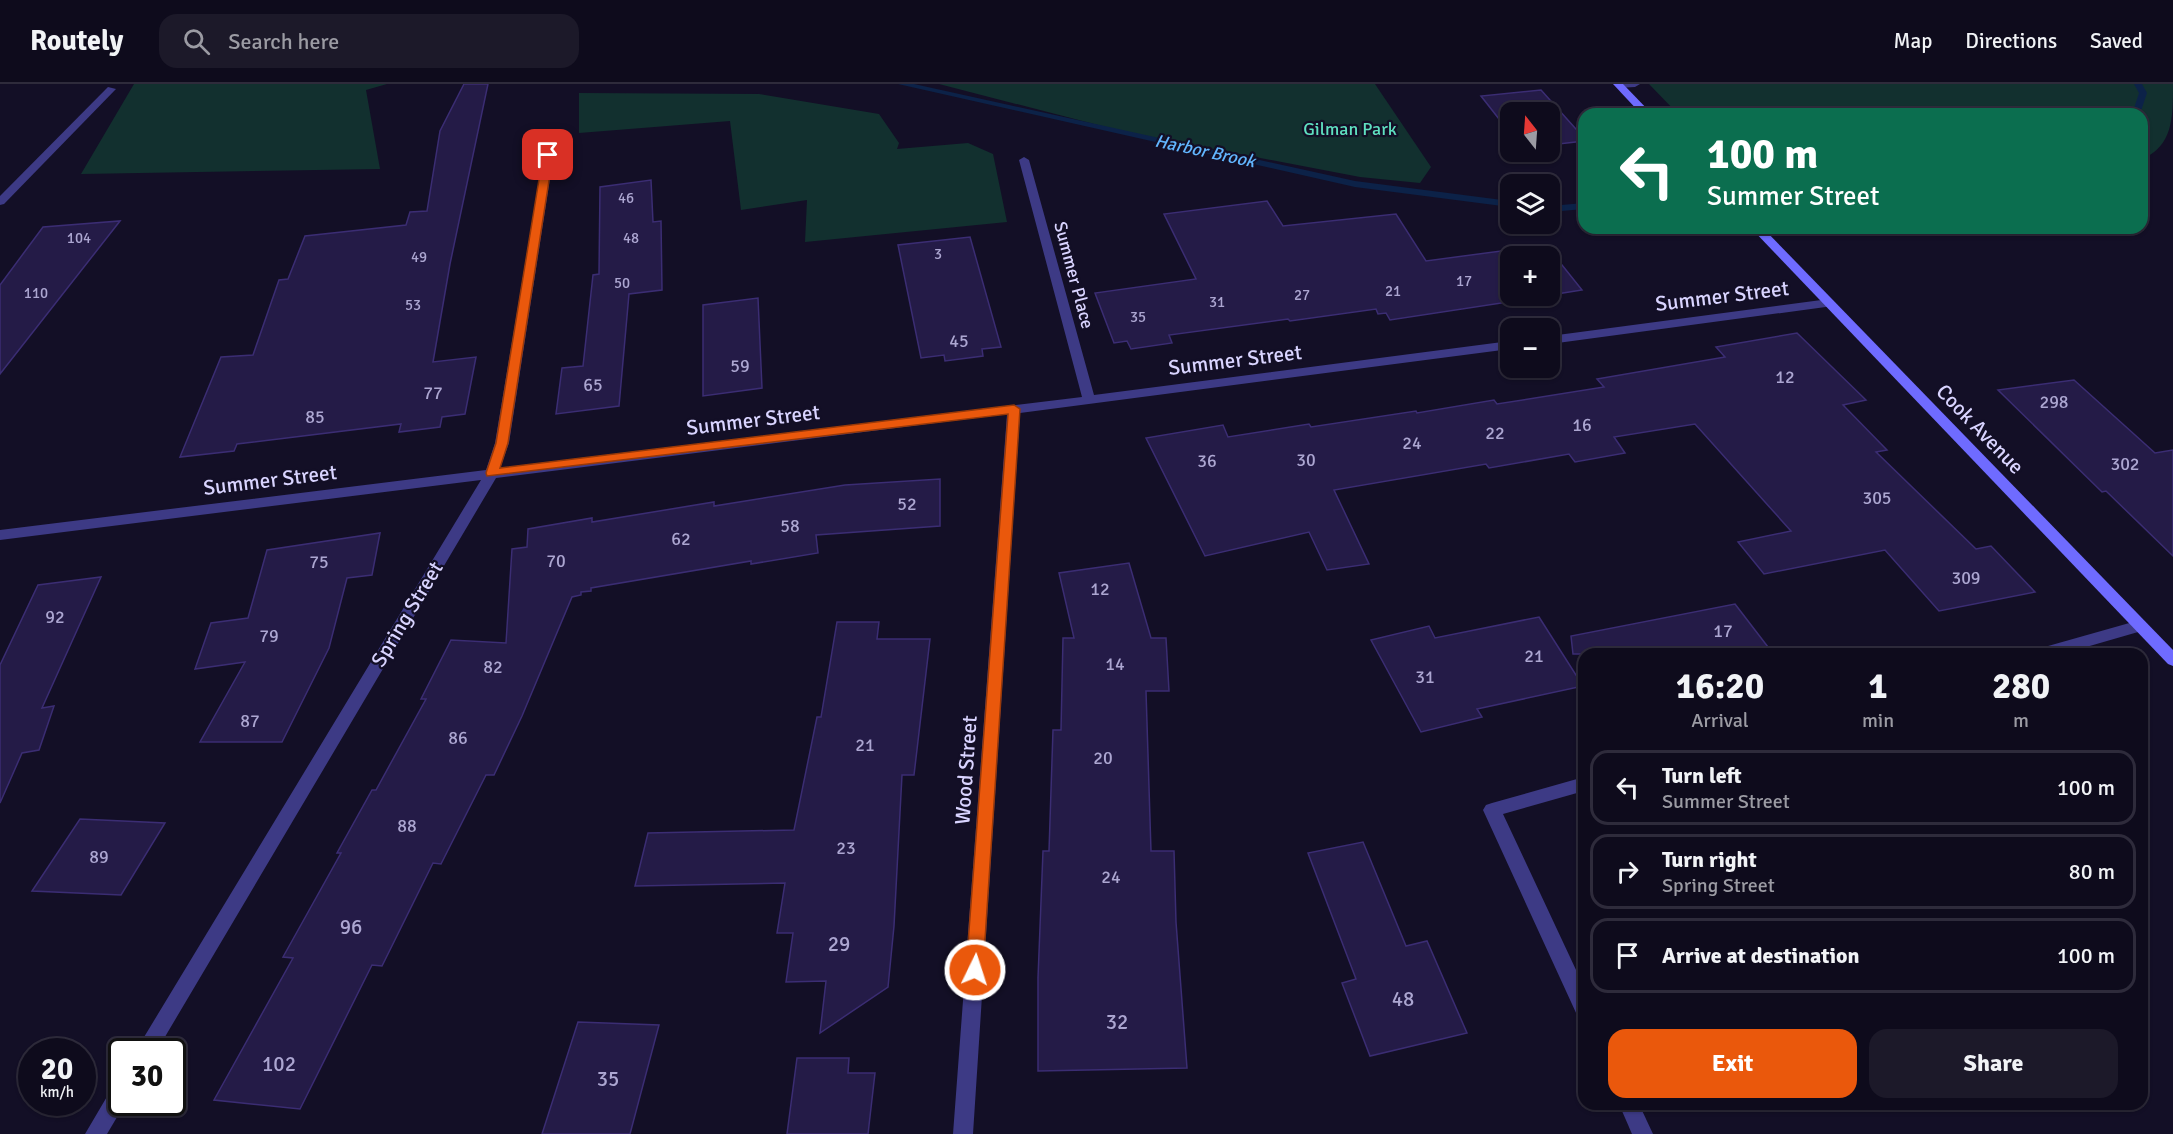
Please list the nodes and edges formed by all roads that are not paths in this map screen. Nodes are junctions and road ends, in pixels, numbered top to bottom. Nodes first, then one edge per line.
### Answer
1 (1635, 84) edge
2 (1619, 85) edge
3 (111, 89) dead end
4 (1641, 108) edge
5 (552, 133) dead end
6 (1024, 160) dead end
7 (5, 193) edge
8 (0, 202) edge
9 (1763, 234) edge
10 (1829, 303) junction
11 (1560, 339) edge
12 (1500, 346) edge
13 (1089, 400) junction
14 (1014, 409) junction
15 (492, 473) junction
16 (0, 535) edge
17 (2140, 626) junction
18 (2062, 648) edge
19 (2173, 660) edge
20 (1578, 786) edge
21 (1578, 995) edge
22 (153, 1038) edge
23 (1632, 1110) edge
24 (108, 1113) edge
25 (95, 1134) edge
26 (963, 1134) edge
27 (1643, 1134) edge

1 - 2 street
2 - 4 main road
3 - 7 street
5 - 15 street, Spring Street
6 - 13 street, Summer Place
7 - 8 street
9 - 10 main road, Cook Avenue
10 - 11 street, Summer Street
10 - 17 main road, Cook Avenue
12 - 13 street, Summer Street
13 - 14 street, Summer Street
14 - 15 street, Summer Street
14 - 26 street, Wood Street
15 - 16 street, Summer Street
15 - 22 street, Spring Street
17 - 18 street
17 - 19 main road, Cook Avenue
20 - 21 street
23 - 27 street
24 - 25 street

